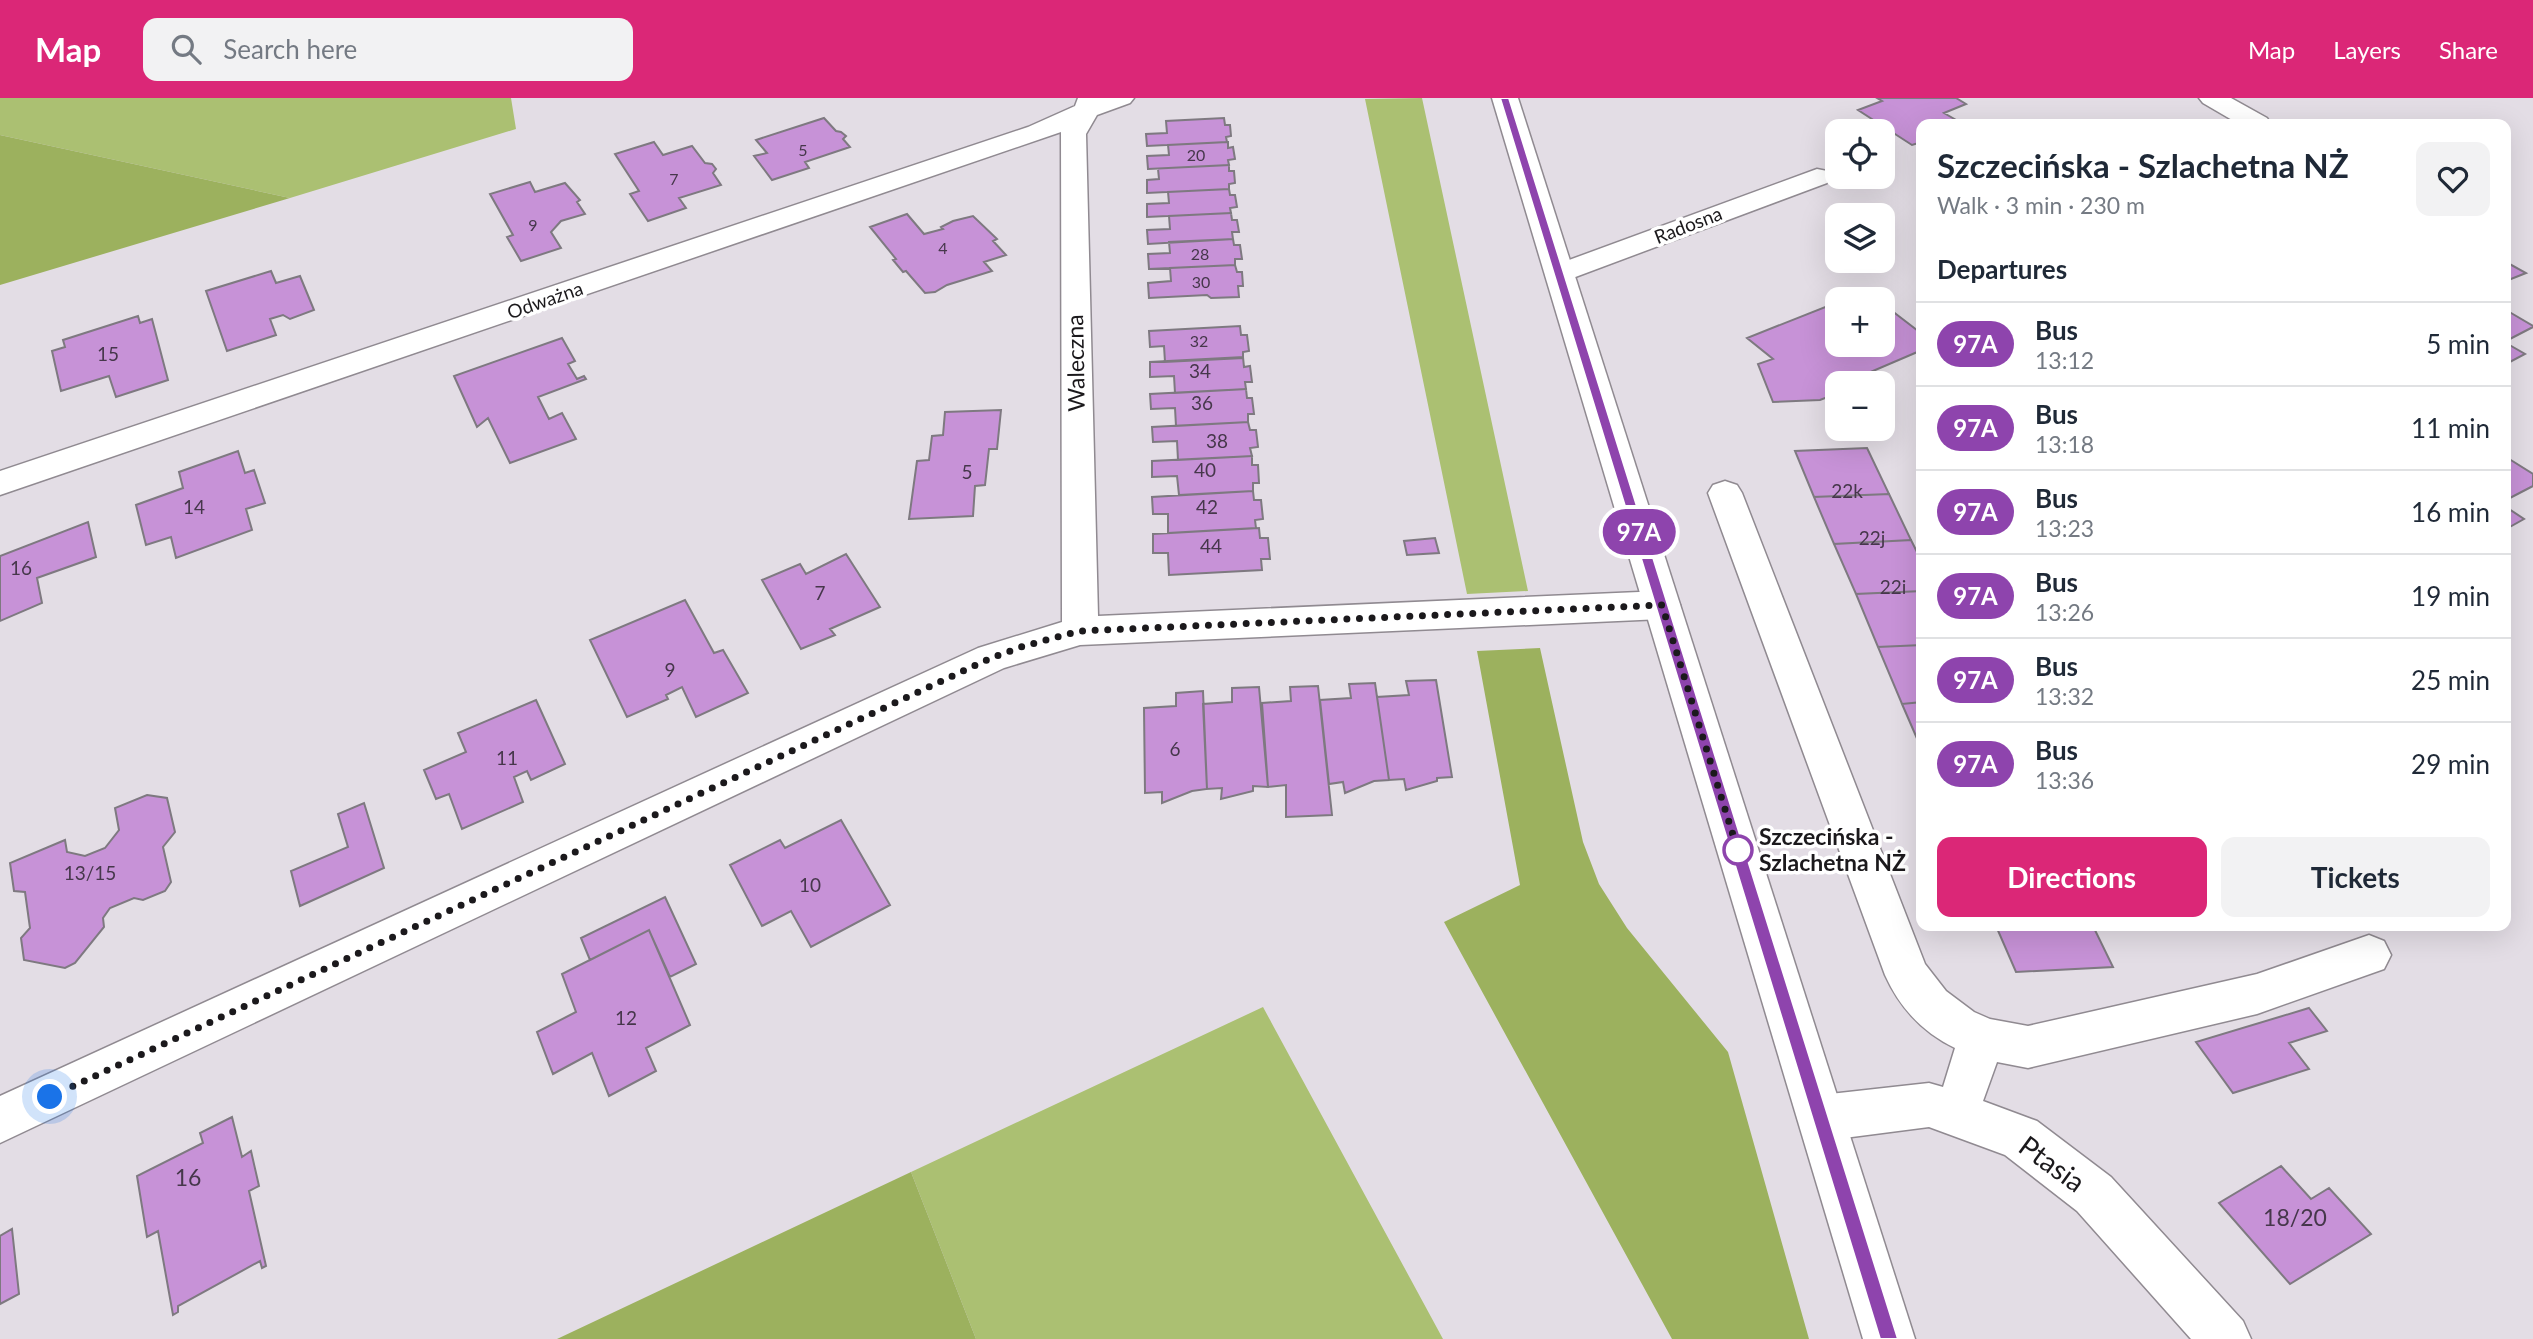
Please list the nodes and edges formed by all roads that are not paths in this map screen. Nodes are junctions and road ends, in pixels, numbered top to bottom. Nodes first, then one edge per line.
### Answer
1 (1121, 98) edge
2 (1505, 98) edge
3 (2212, 98) edge
4 (1088, 104) edge
5 (2249, 119) edge
6 (1816, 177) dead end
7 (1560, 273) junction
8 (0, 483) edge
9 (1725, 493) dead end
10 (1662, 605) junction
11 (1080, 631) junction
12 (2369, 955) dead end
13 (1980, 1037) junction
14 (1955, 1114) junction
15 (1821, 1118) junction
16 (0, 1120) edge
17 (1889, 1339) edge
18 (2225, 1339) edge

1 - 4 street, Odważna
2 - 7 street
3 - 5 street
4 - 8 street, Odważna
4 - 11 street, Waleczna
6 - 7 street, Radosna
7 - 10 street
9 - 13 street
10 - 11 street
10 - 15 street
11 - 16 street
12 - 13 street
13 - 14 street
14 - 15 street, Ptasia
14 - 18 street, Ptasia
15 - 17 street

